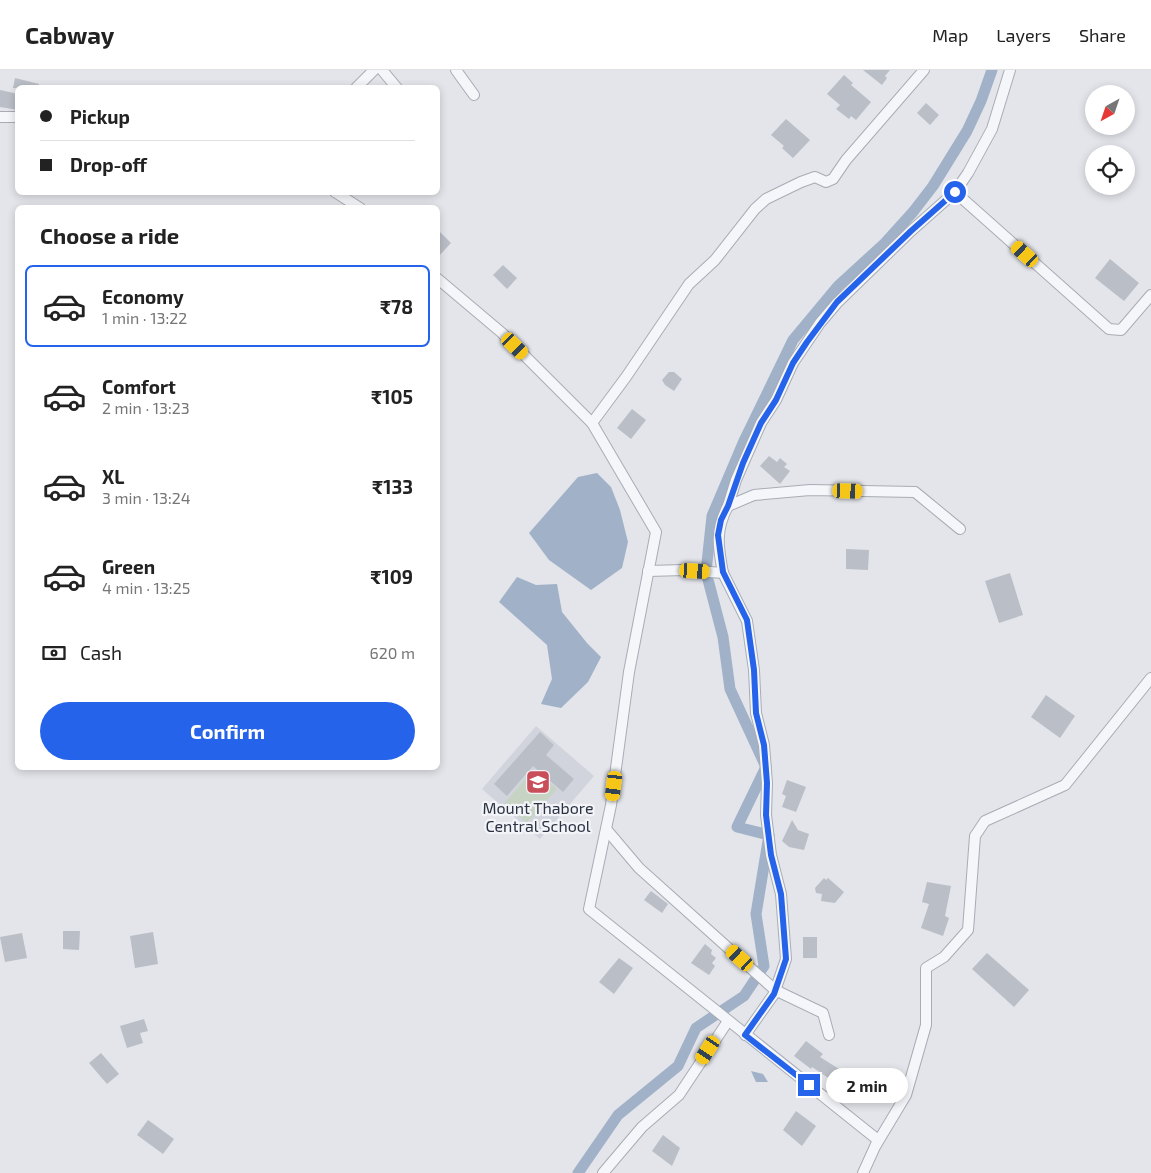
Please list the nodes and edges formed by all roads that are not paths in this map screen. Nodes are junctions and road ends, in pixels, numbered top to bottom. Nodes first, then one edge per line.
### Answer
1 (374, 70) edge
2 (382, 70) edge
3 (456, 70) edge
4 (924, 70) edge
5 (1010, 70) edge
6 (359, 85) edge
7 (394, 85) edge
8 (474, 95) dead end
9 (0, 117) edge
10 (15, 117) edge
11 (955, 192) junction
12 (340, 195) edge
13 (355, 205) edge
14 (440, 281) edge
15 (1151, 295) edge
16 (592, 423) junction
17 (728, 506) junction
18 (960, 528) dead end
19 (648, 571) junction
20 (723, 572) junction
21 (1151, 678) edge
22 (606, 829) junction
23 (775, 990) junction
24 (728, 1021) junction
25 (745, 1035) junction
26 (829, 1035) dead end
27 (876, 1145) junction
28 (603, 1173) edge
29 (863, 1173) edge

1 - 6 street
2 - 7 street
3 - 8 street
4 - 16 street
5 - 11 street
9 - 10 street
11 - 15 street
11 - 17 street
12 - 13 street
14 - 16 street
16 - 19 street
17 - 18 street
17 - 20 street
19 - 20 street
19 - 22 street
20 - 23 street
21 - 27 street
22 - 23 street
22 - 24 street
23 - 25 street
23 - 26 street
24 - 25 street
24 - 28 street
25 - 27 street
27 - 29 street

